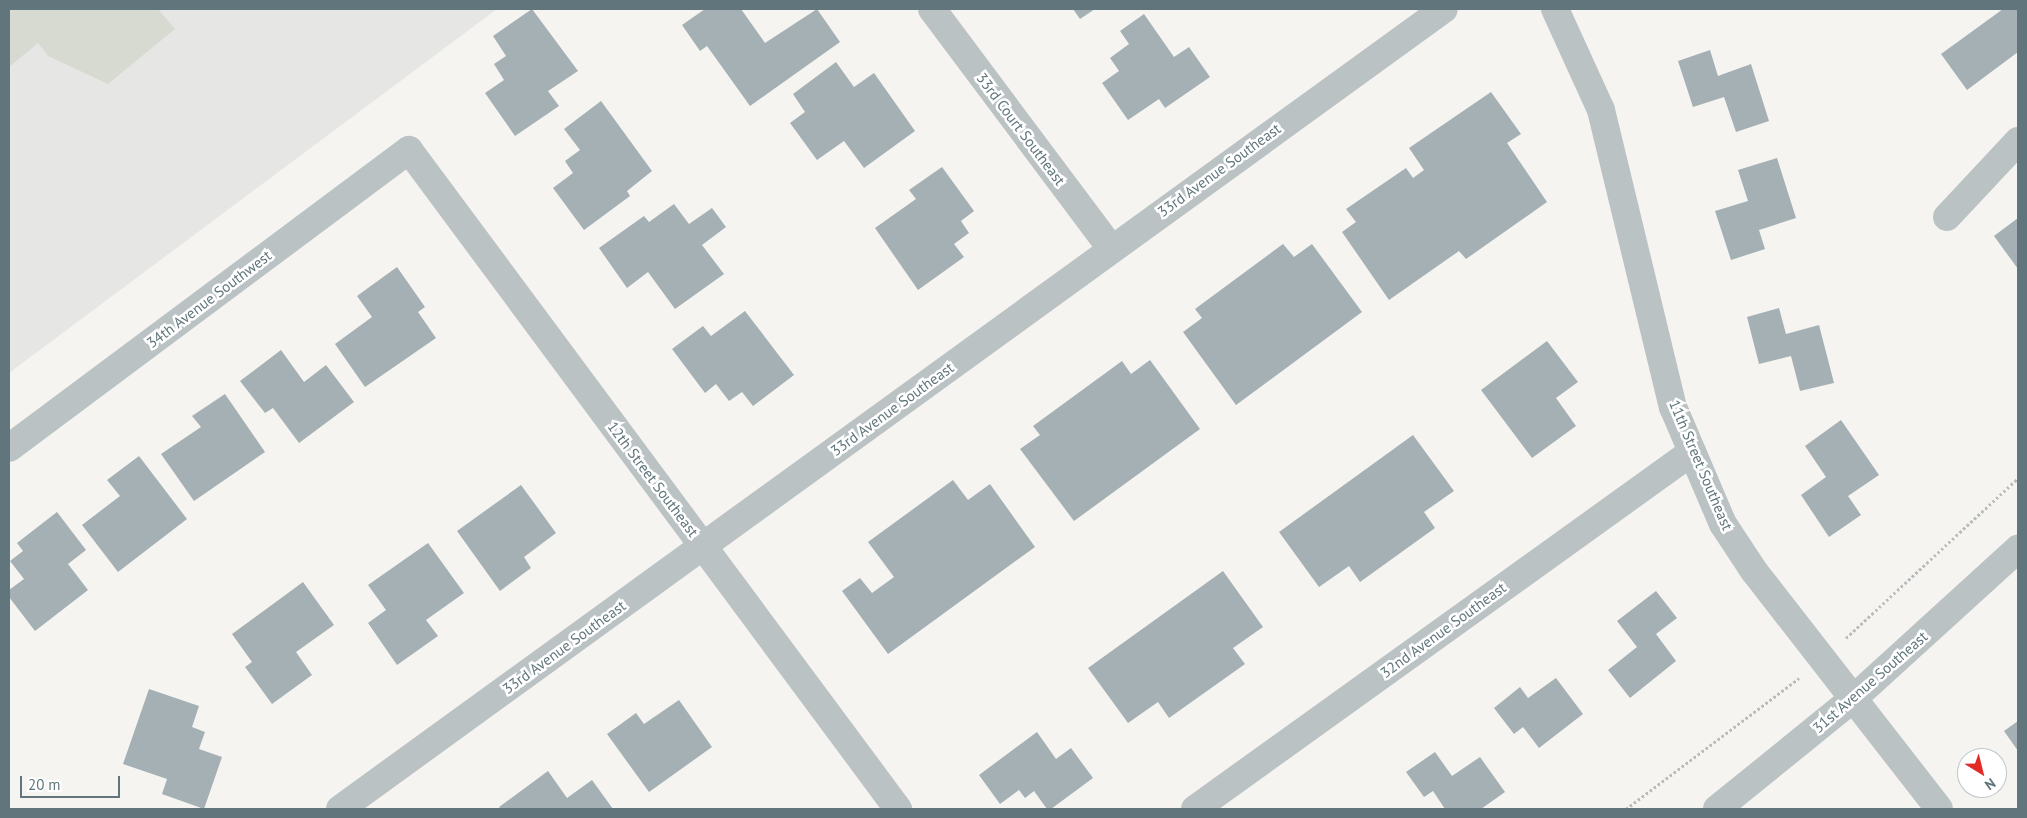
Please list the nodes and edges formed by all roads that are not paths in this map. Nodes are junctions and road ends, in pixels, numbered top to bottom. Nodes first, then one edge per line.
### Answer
1 (932, 9) edge
2 (1444, 9) edge
3 (1555, 9) edge
4 (2018, 141) edge
5 (409, 150) joint
6 (1947, 218) dead end
7 (1111, 248) junction
8 (9, 448) edge
9 (1692, 452) junction
10 (703, 547) junction
11 (2018, 550) edge
12 (1854, 698) junction
13 (340, 809) edge
14 (898, 809) edge
15 (1195, 809) edge
16 (1717, 809) edge
17 (1939, 809) edge

1 - 7 street, 33rd Court Southeast
2 - 7 street, 33rd Avenue Southeast
3 - 9 street, 11th Street Southeast
4 - 6 street
5 - 8 street, 34th Avenue Southwest
5 - 10 street, 12th Street Southeast
7 - 10 street, 33rd Avenue Southeast
9 - 12 street, 11th Street Southeast
9 - 15 street, 32nd Avenue Southeast
10 - 13 street, 33rd Avenue Southeast
10 - 14 street, 12th Street Southeast
11 - 12 street, 31st Avenue Southeast
12 - 16 street, 31st Avenue Southeast
12 - 17 street, 11th Street Southeast

